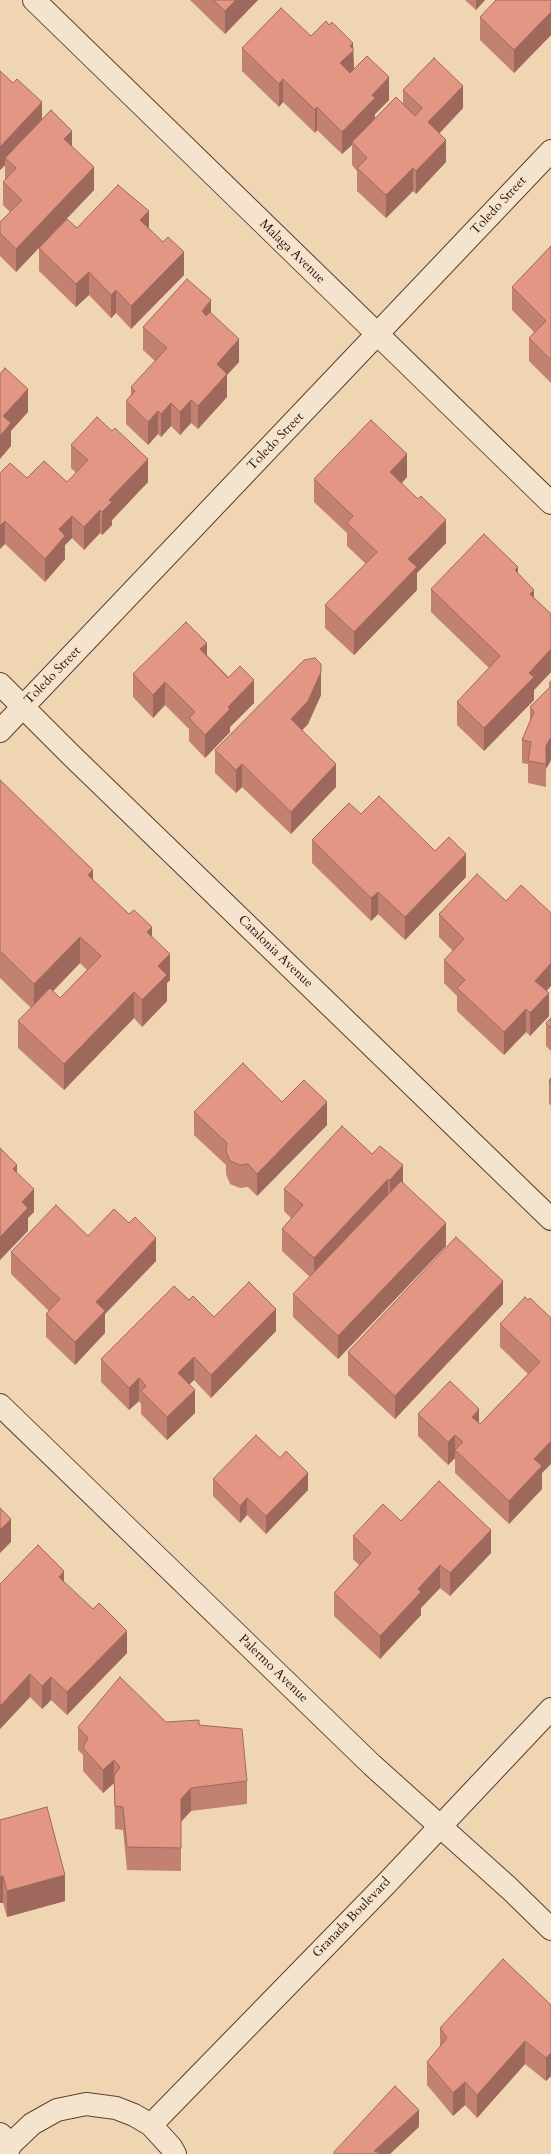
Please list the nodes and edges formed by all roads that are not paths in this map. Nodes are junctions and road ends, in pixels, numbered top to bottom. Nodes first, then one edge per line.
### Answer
1 (34, 0) edge
2 (551, 151) edge
3 (378, 335) junction
4 (551, 503) edge
5 (0, 684) edge
6 (23, 708) junction
7 (0, 731) edge
8 (551, 1219) edge
9 (0, 1405) edge
10 (551, 1709) edge
11 (440, 1827) junction
12 (551, 1929) edge
13 (151, 2125) junction
14 (6, 2144) edge
15 (174, 2154) edge

1 - 3 street, Malaga Avenue
2 - 3 street, Toledo Street
3 - 4 street, Malaga Avenue
3 - 6 street, Toledo Street
5 - 6 street, Catalonia Avenue
6 - 7 street, Toledo Street
6 - 8 street, Catalonia Avenue
9 - 11 street, Palermo Avenue
10 - 11 street, Granada Boulevard
11 - 12 street, Palermo Avenue
11 - 13 street, Granada Boulevard
13 - 14 street
13 - 15 street

